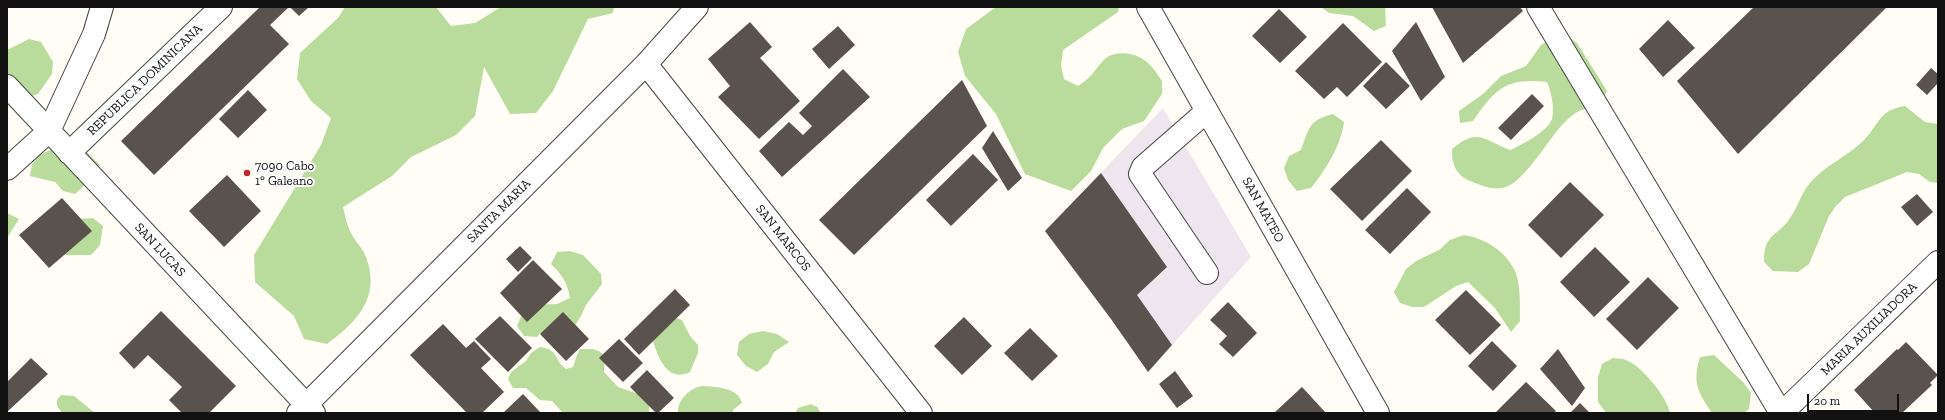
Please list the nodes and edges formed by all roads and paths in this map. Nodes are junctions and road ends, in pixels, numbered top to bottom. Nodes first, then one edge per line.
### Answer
1 (102, 7) edge
2 (221, 7) edge
3 (697, 7) edge
4 (1148, 7) edge
5 (1538, 7) edge
6 (646, 64) junction
7 (7, 86) edge
8 (1207, 110) junction
9 (50, 131) junction
10 (69, 153) junction
11 (7, 169) edge
12 (1938, 262) edge
13 (1207, 272) dead end
14 (306, 410) edge
15 (921, 413) edge
16 (1378, 413) edge
17 (1781, 413) edge

1 - 9 street
2 - 10 street, REPUBLICA DOMINICANA
3 - 6 street, SANTA MARIA
4 - 8 street, SAN MATEO
5 - 17 street
6 - 14 street, SANTA MARIA
6 - 15 street, SAN MARCOS
7 - 9 street, SAN LUCAS
8 - 13 street
8 - 16 street, SAN MATEO
9 - 10 street, SAN LUCAS
9 - 11 street
10 - 14 street, SAN LUCAS
12 - 17 street, MARIA AUXILIADORA

